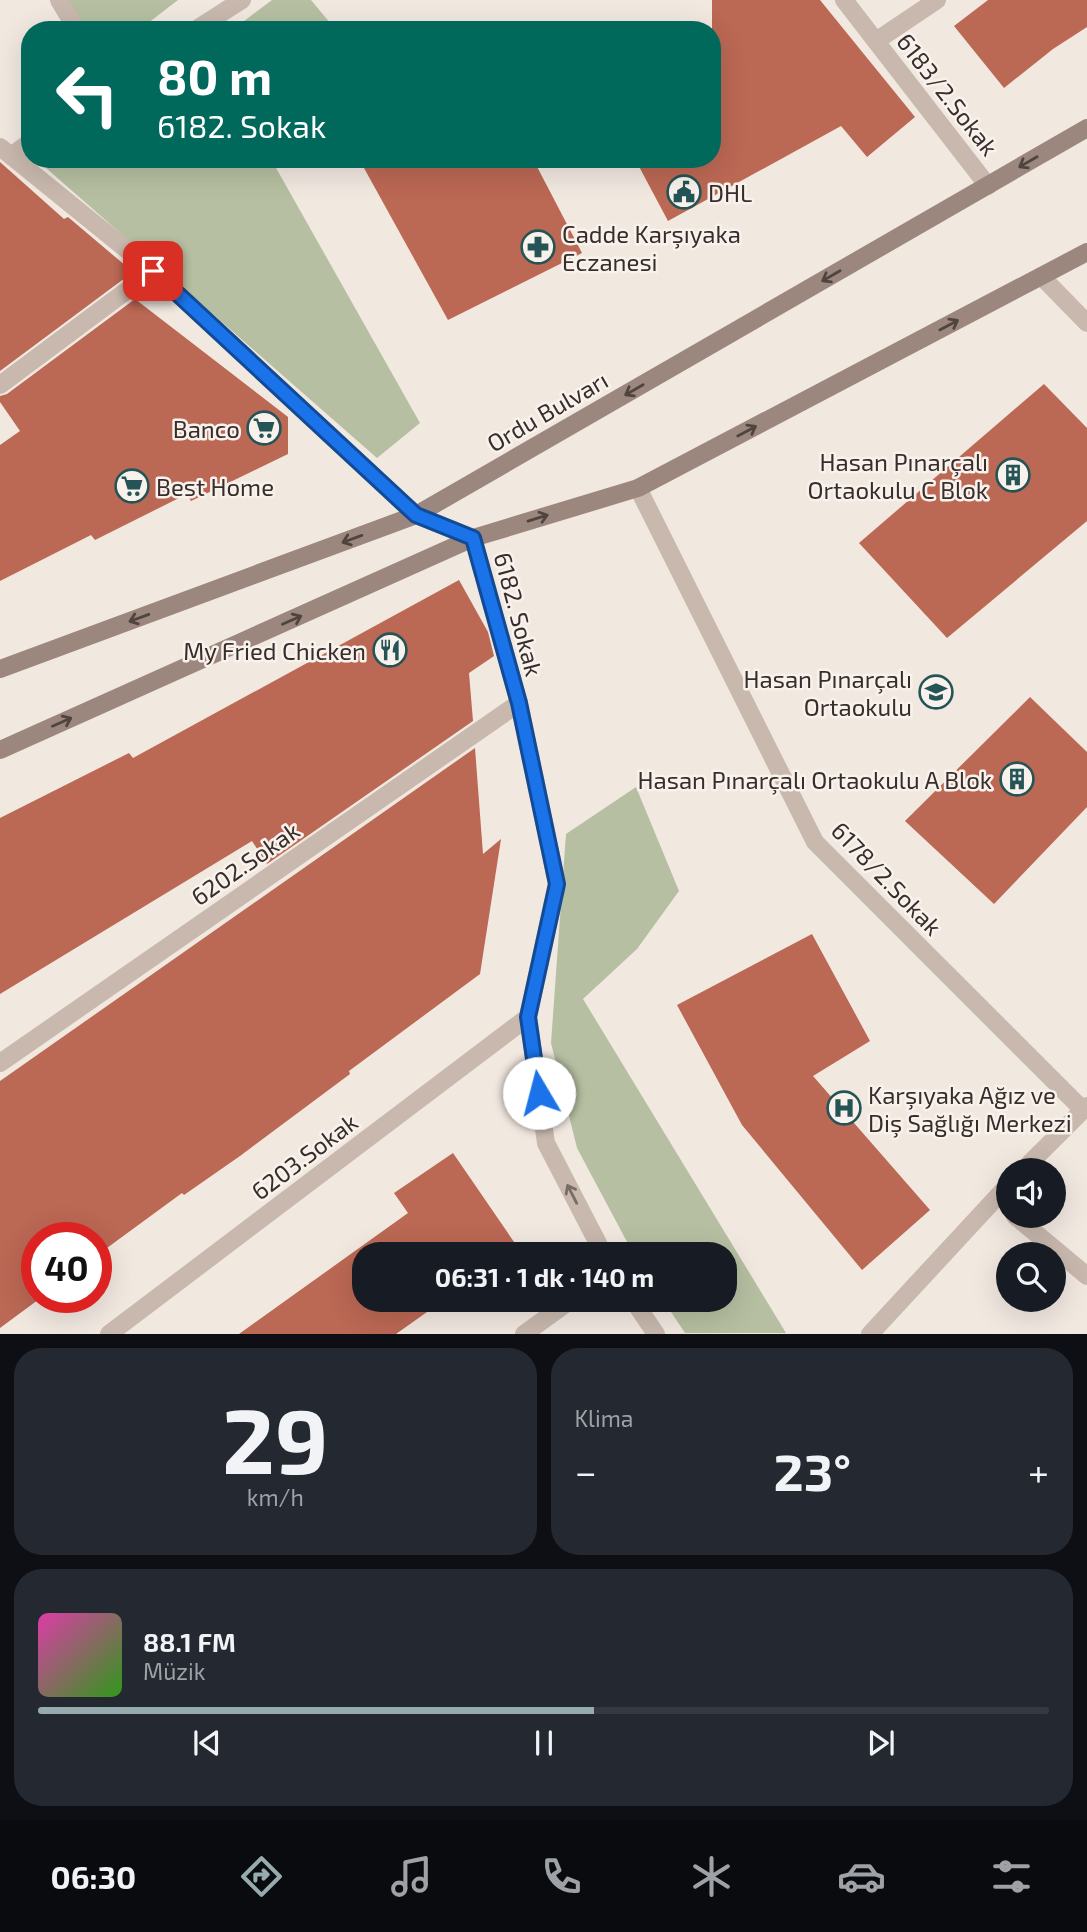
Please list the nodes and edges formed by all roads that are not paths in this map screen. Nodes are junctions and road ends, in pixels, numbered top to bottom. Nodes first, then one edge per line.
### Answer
1 (59, 0) edge
2 (242, 0) edge
3 (844, 0) edge
4 (937, 0) edge
5 (72, 21) edge
6 (209, 21) edge
7 (876, 41) junction
8 (1087, 128) edge
9 (6, 152) edge
10 (21, 164) edge
11 (26, 168) edge
12 (988, 186) junction
13 (1087, 252) edge
14 (153, 271) junction
15 (1041, 276) junction
16 (1087, 323) edge
17 (0, 385) edge
18 (638, 488) junction
19 (416, 515) junction
20 (473, 538) junction
21 (0, 670) edge
22 (519, 703) junction
23 (0, 750) edge
24 (528, 1017) junction
25 (0, 1063) edge
26 (1085, 1108) edge
27 (1035, 1158) edge
28 (996, 1210) edge
29 (1029, 1228) edge
30 (597, 1242) edge
31 (1087, 1276) edge
32 (554, 1312) edge
33 (640, 1312) edge
34 (109, 1334) edge
35 (524, 1334) edge
36 (656, 1334) edge
37 (870, 1334) edge

1 - 5 street
2 - 6 street
3 - 7 street, 6183/2.Sokak
4 - 7 street
7 - 12 street, 6183/2.Sokak
8 -> 12 main road, Ordu Bulvarı
9 - 10 street, 6182. Sokak
11 - 14 street, 6182. Sokak
12 -> 19 main road, Ordu Bulvarı
13 - 15 main road
14 - 17 street
14 - 19 street, 6182. Sokak
15 - 16 street
18 -> 15 main road
20 -> 18 main road
18 - 26 street, 6178/2.Sokak
19 - 20 street, 6182. Sokak
19 -> 21 main road, Ordu Bulvarı
20 - 22 street, 6182. Sokak
23 -> 20 main road
22 - 24 street, 6182. Sokak
22 - 25 street, 6202.Sokak
30 -> 24 street, 6182. Sokak
24 - 34 street, 6203.Sokak
26 - 27 street
28 - 37 street
29 - 31 street
32 - 35 street
33 - 36 street

